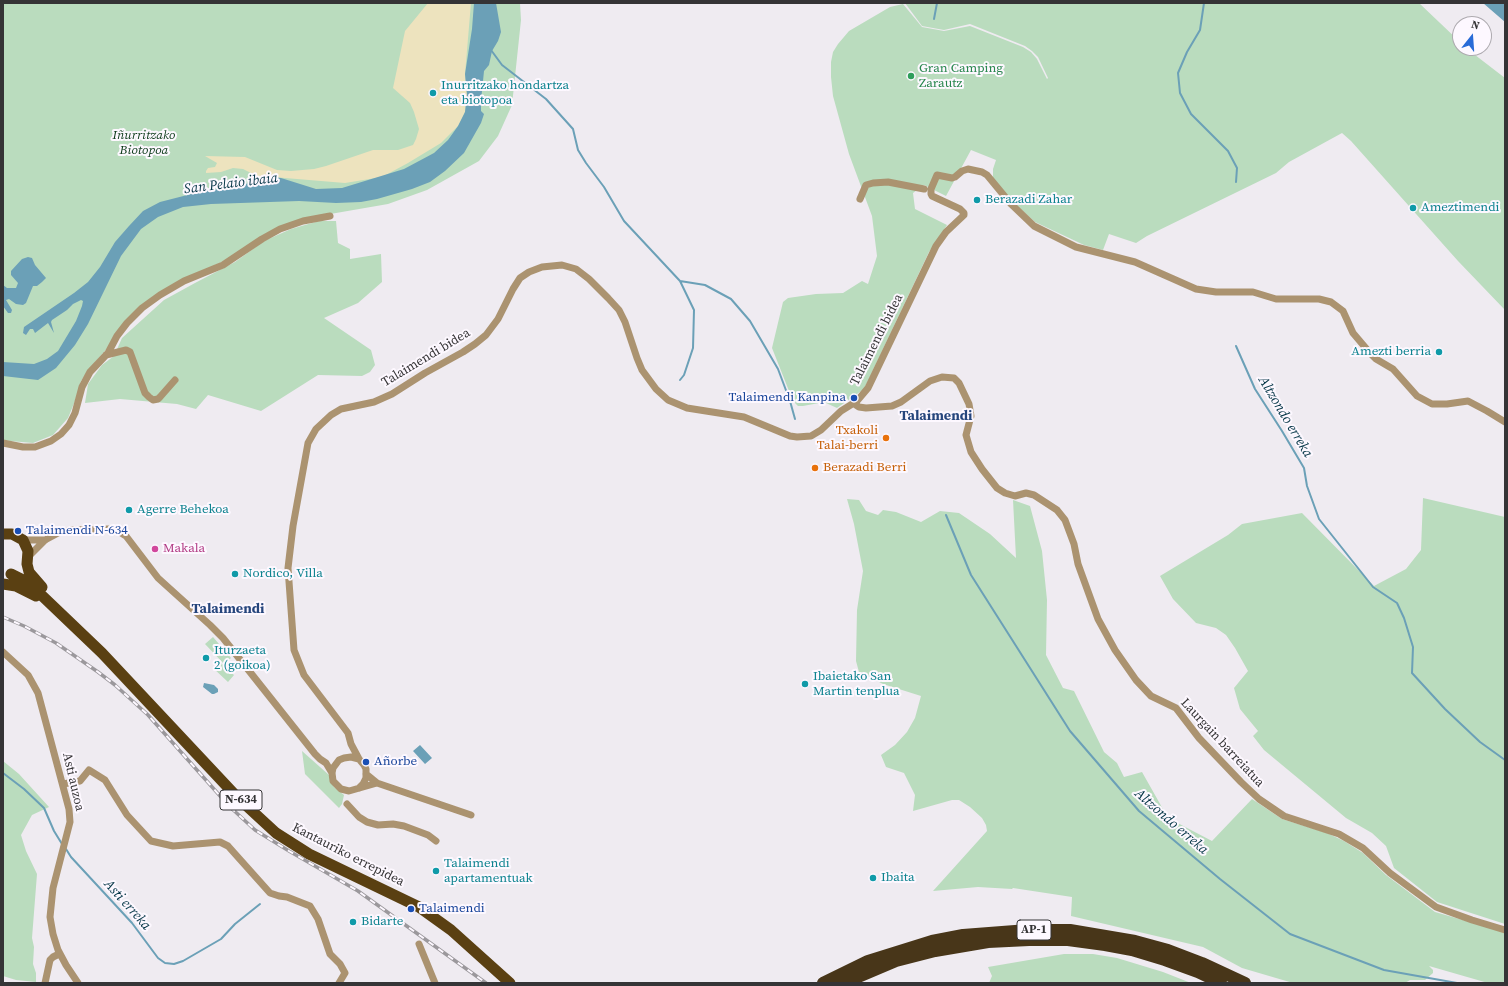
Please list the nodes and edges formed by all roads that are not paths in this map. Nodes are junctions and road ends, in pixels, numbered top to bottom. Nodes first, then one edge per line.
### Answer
1 (927, 190) junction
2 (860, 198) dead end
3 (330, 216) dead end
4 (106, 355) junction
5 (175, 380) dead end
6 (853, 403) junction
7 (1505, 422) edge
8 (3, 443) edge
9 (5, 533) edge
10 (23, 540) junction
11 (45, 540) junction
12 (28, 559) junction
13 (7, 574) edge
14 (3, 584) edge
15 (60, 612) junction
16 (3, 652) edge
17 (102, 653) junction
18 (3, 657) edge
19 (13, 661) junction
20 (351, 744) junction
21 (344, 758) junction
22 (358, 759) junction
23 (337, 762) junction
24 (326, 763) junction
25 (332, 773) junction
26 (366, 774) junction
27 (377, 783) junction
28 (63, 784) junction
29 (359, 788) junction
30 (347, 804) dead end
31 (471, 815) dead end
32 (436, 841) dead end
33 (1505, 930) edge
34 (420, 944) dead end
35 (59, 954) junction
36 (45, 983) edge
37 (78, 983) edge
38 (339, 983) edge
39 (435, 983) edge
40 (510, 983) edge
41 (823, 983) edge
42 (844, 983) edge
43 (1221, 983) edge
44 (1245, 983) edge

1 - 2 street
1 - 6 street, Talaimendi bidea
1 - 7 street
3 - 4 street
4 - 5 street
4 - 8 street
6 - 20 street, Talaimendi bidea
6 - 33 street, Laurgain barreiatua
9 - 10 highway
10 - 11 street
10 - 12 highway, N-634
11 - 12 street
11 - 24 street
12 - 13 highway, N-634
12 - 17 highway, N-634
13 - 15 highway, N-634
14 - 15 highway
15 - 17 highway, N-634
16 - 19 street, Asti auzoa
17 - 40 highway, Kantauriko errepidea / N-634
18 - 19 street, Asti auzoa
19 - 28 street, Asti auzoa
20 - 21 street
20 - 22 street, Talaimendi bidea
21 - 22 street
21 - 23 street
22 - 26 street
23 - 24 street
23 - 25 street
24 - 25 street
25 - 29 street
26 - 27 street
26 - 29 street
27 - 29 street
27 - 31 street
28 - 35 street, Asti auzoa
28 - 38 street
30 - 32 street
34 - 39 street
35 - 36 street
35 - 37 street, Asti auzoa
41 - 44 highway, AP-1
42 - 43 highway, AP-1

